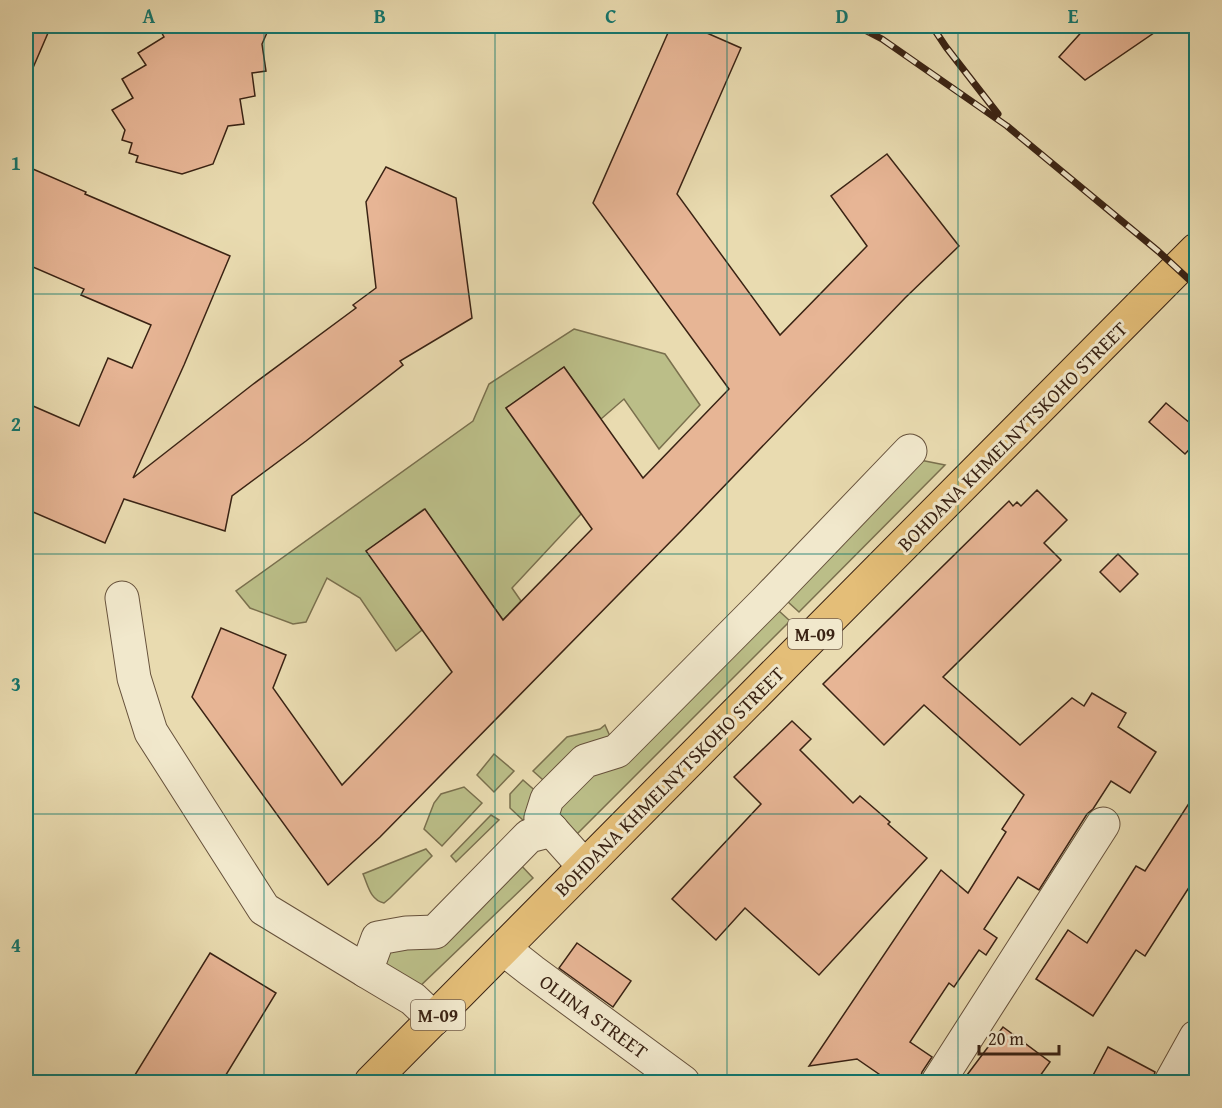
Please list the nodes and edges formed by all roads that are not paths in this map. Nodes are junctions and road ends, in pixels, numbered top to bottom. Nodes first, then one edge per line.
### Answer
1 (1197, 250) edge
2 (910, 451) dead end
3 (122, 598) dead end
4 (1103, 824) dead end
5 (552, 830) junction
6 (584, 866) junction
7 (504, 949) junction
8 (366, 971) junction
9 (434, 1019) junction
10 (1197, 1037) edge
11 (371, 1083) edge
12 (683, 1083) edge
13 (938, 1083) edge
14 (1171, 1083) edge

1 - 6 main road, BOHDANA KHMELNYTSKOHO STREET / М-09
2 - 5 street
3 - 8 street
4 - 13 street
5 - 6 street
5 - 8 street
6 - 7 main road, BOHDANA KHMELNYTSKOHO STREET / М-09
7 - 9 main road, BOHDANA KHMELNYTSKOHO STREET / М-09
7 - 12 street, OLIINA STREET
8 - 9 street
9 - 11 main road, BOHDANA KHMELNYTSKOHO STREET / М-09
10 - 14 street

